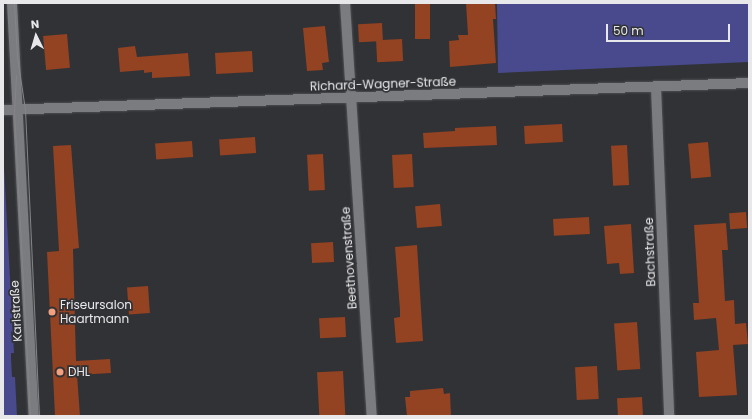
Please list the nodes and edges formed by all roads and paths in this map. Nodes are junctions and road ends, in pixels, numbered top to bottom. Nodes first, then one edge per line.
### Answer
1 (12, 3) edge
2 (345, 3) edge
3 (749, 83) edge
4 (656, 87) junction
5 (352, 98) junction
6 (18, 109) junction
7 (3, 110) edge
8 (34, 416) edge
9 (372, 416) edge
10 (669, 416) edge

1 - 6 street, Karlstraße
2 - 5 street, Beethovenstraße
3 - 4 street, Richard-Wagner-Straße
4 - 5 street, Richard-Wagner-Straße
4 - 10 street, Bachstraße
5 - 6 street, Richard-Wagner-Straße
5 - 9 street, Beethovenstraße
6 - 7 street, Richard-Wagner-Straße
6 - 8 street, Karlstraße

